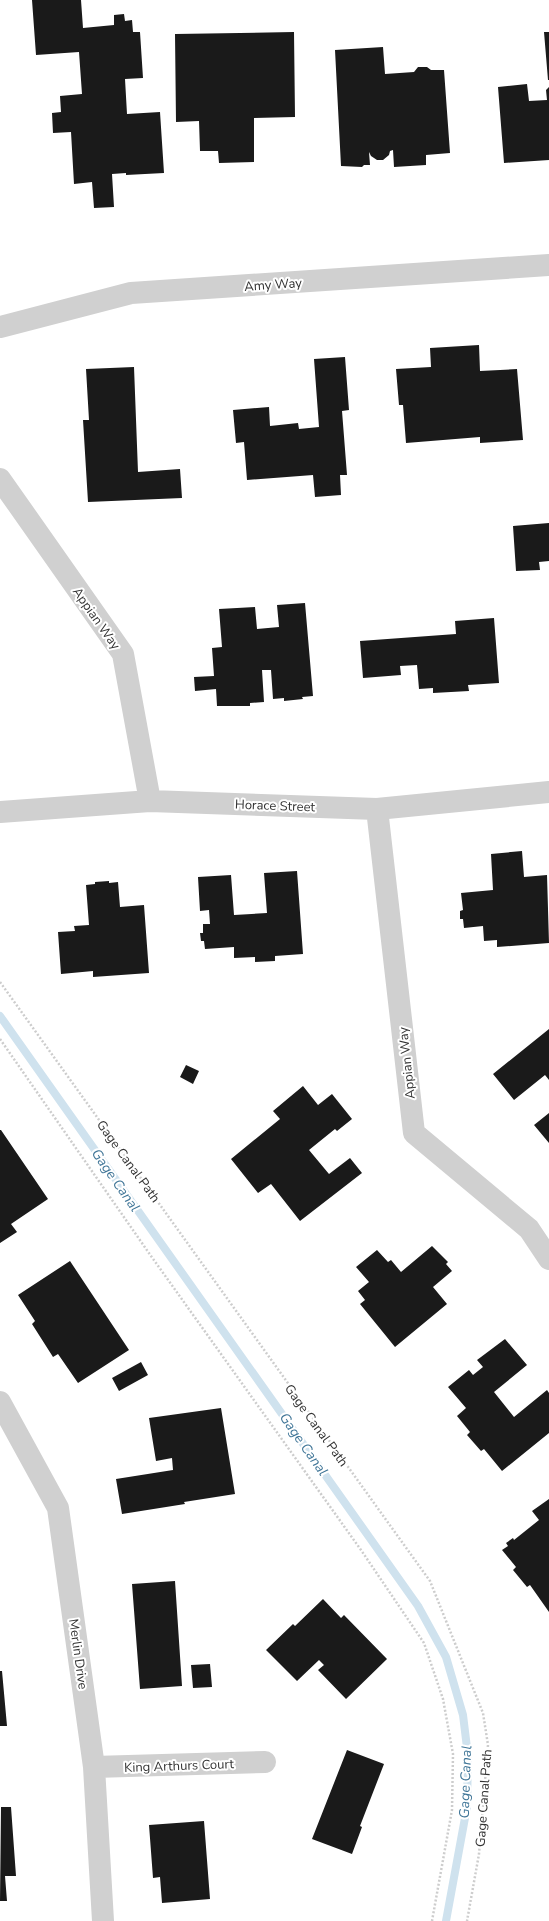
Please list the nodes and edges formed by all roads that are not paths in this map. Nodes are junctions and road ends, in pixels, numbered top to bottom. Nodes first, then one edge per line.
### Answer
1 (549, 265) edge
2 (0, 326) edge
3 (0, 479) edge
4 (549, 792) edge
5 (150, 801) junction
6 (378, 809) junction
7 (0, 812) edge
8 (549, 1259) edge
9 (0, 1402) edge
10 (265, 1762) dead end
11 (94, 1767) junction
12 (103, 1921) edge

1 - 2 street, Amy Way
3 - 5 street, Appian Way
4 - 6 street, Horace Street
5 - 6 street, Horace Street
5 - 7 street, Horace Street
6 - 8 street, Appian Way
9 - 11 street, Merlin Drive
10 - 11 street, King Arthurs Court
11 - 12 street, Merlin Drive

